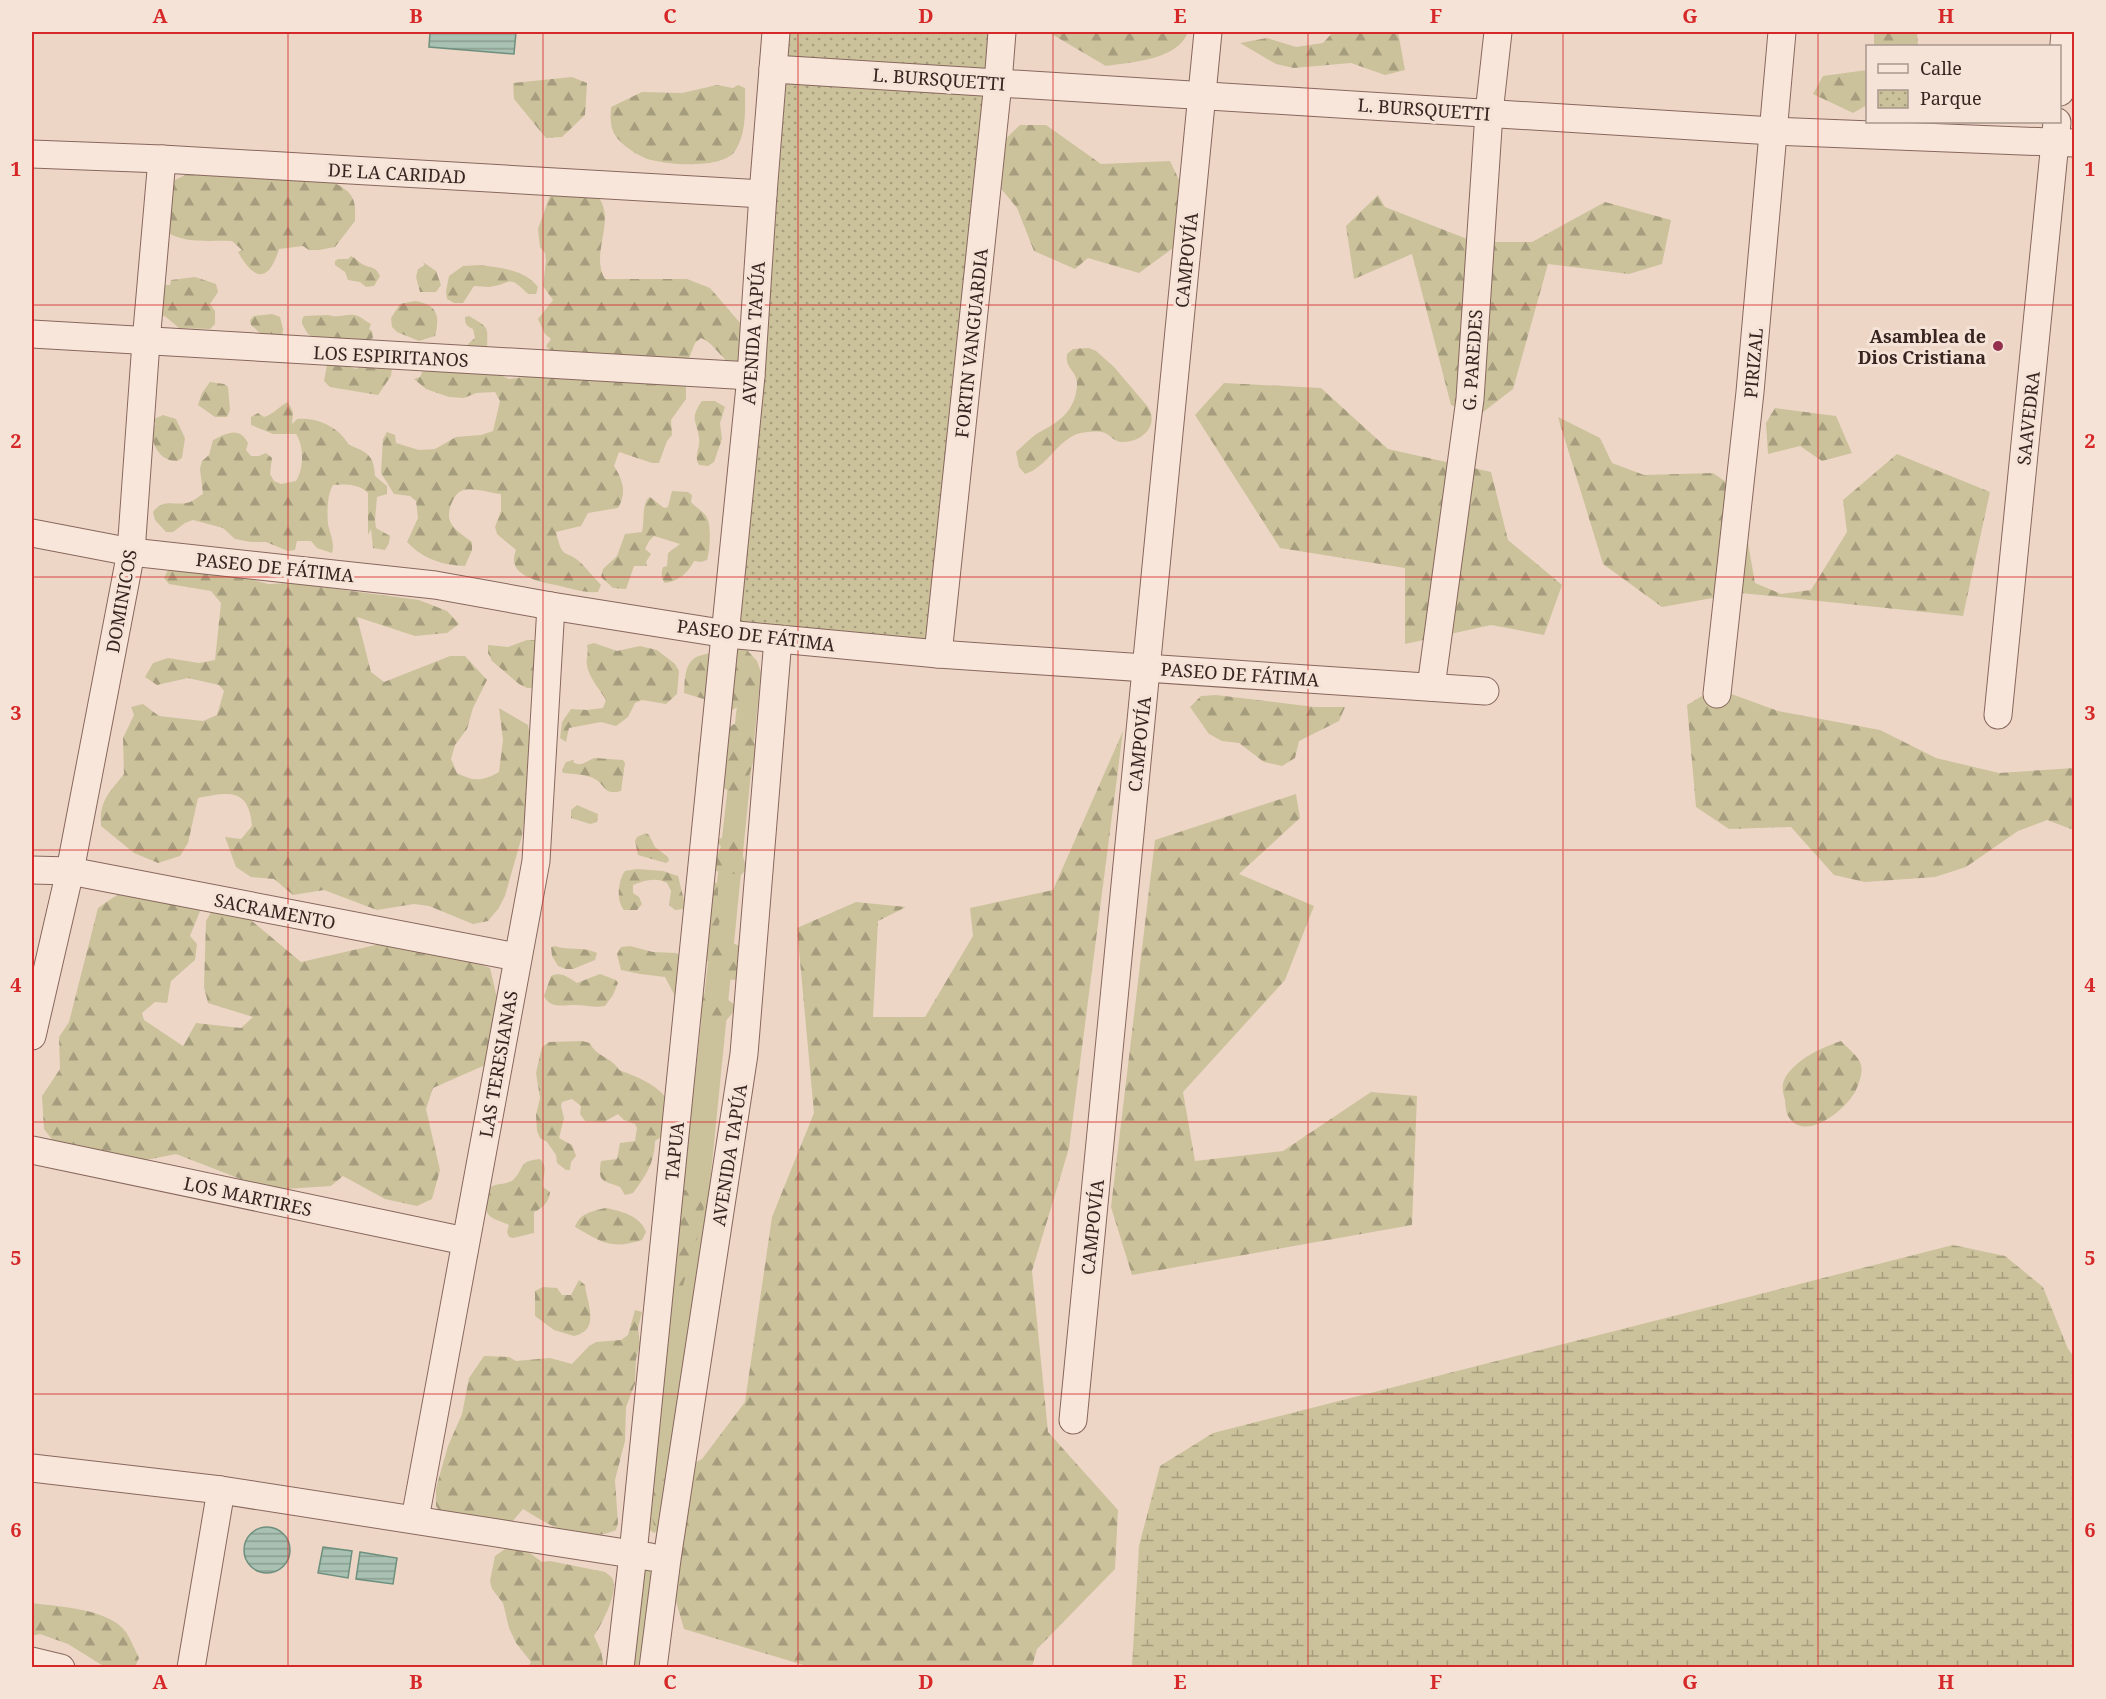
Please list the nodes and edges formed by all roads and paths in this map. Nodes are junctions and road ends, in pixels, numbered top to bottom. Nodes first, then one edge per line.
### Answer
1 (776, 32) edge
2 (1002, 32) edge
3 (1208, 32) edge
4 (1498, 32) edge
5 (1782, 32) edge
6 (2065, 32) edge
7 (773, 69) junction
8 (2061, 80) edge
9 (998, 82) junction
10 (1202, 95) junction
11 (1489, 113) junction
12 (1773, 131) junction
13 (2062, 135) edge
14 (32, 154) edge
15 (162, 159) junction
16 (763, 194) junction
17 (32, 334) edge
18 (146, 342) junction
19 (751, 376) junction
20 (32, 533) edge
21 (131, 552) junction
22 (551, 606) junction
23 (727, 634) junction
24 (778, 639) junction
25 (938, 654) junction
26 (1146, 668) junction
27 (1431, 687) junction
28 (1485, 691) dead end
29 (1717, 694) dead end
30 (1998, 715) dead end
31 (32, 870) edge
32 (70, 871) junction
33 (517, 957) junction
34 (32, 1036) edge
35 (32, 1150) edge
36 (465, 1241) junction
37 (1073, 1420) dead end
38 (32, 1468) edge
39 (221, 1490) junction
40 (415, 1519) junction
41 (633, 1554) junction
42 (667, 1559) junction
43 (32, 1661) edge
44 (61, 1668) edge
45 (191, 1668) edge
46 (620, 1668) edge
47 (653, 1668) edge

1 - 7 street, AVENIDA TAPÚA
2 - 9 street, FORTIN VANGUARDIA
3 - 10 street, CAMPOVÍA
4 - 11 street, G. PAREDES
5 - 12 street, PIRIZAL
6 - 8 street
7 - 9 street, L. BURSQUETTI
7 - 16 street, AVENIDA TAPÚA
9 - 10 street, L. BURSQUETTI
9 - 25 street, FORTIN VANGUARDIA
10 - 11 street, L. BURSQUETTI
10 - 26 street, CAMPOVÍA
11 - 12 street, L. BURSQUETTI
11 - 27 street, G. PAREDES
12 - 13 street, L. BURSQUETTI
12 - 29 street, PIRIZAL
13 - 30 street, SAAVEDRA
14 - 15 street, DE LA CARIDAD
15 - 16 street, DE LA CARIDAD
15 - 18 street, DOMINICOS
16 - 19 street, AVENIDA TAPÚA
17 - 18 street, LOS ESPIRITANOS
18 - 19 street, LOS ESPIRITANOS
18 - 21 street, DOMINICOS
19 - 23 street, AVENIDA TAPÚA
20 - 21 street, PASEO DE FÁTIMA
21 - 22 street, PASEO DE FÁTIMA
21 - 32 street, DOMINICOS
22 - 23 street, PASEO DE FÁTIMA
22 - 33 street, LAS TERESIANAS
23 - 24 street, PASEO DE FÁTIMA
23 - 41 street, TAPUA
24 - 25 street, PASEO DE FÁTIMA
24 - 42 street, AVENIDA TAPÚA
25 - 26 street, PASEO DE FÁTIMA
26 - 27 street, PASEO DE FÁTIMA
26 - 37 street, CAMPOVÍA
27 - 28 street, PASEO DE FÁTIMA
31 - 32 street, SACRAMENTO
32 - 33 street, SACRAMENTO
32 - 34 street, DOMINICOS
33 - 36 street, LAS TERESIANAS
35 - 36 street, LOS MARTIRES
36 - 40 street, LAS TERESIANAS
38 - 39 street
39 - 40 street
39 - 45 street
40 - 41 street
41 - 42 street
41 - 46 street, TAPUA
42 - 47 street, AVENIDA TAPÚA
43 - 44 street

